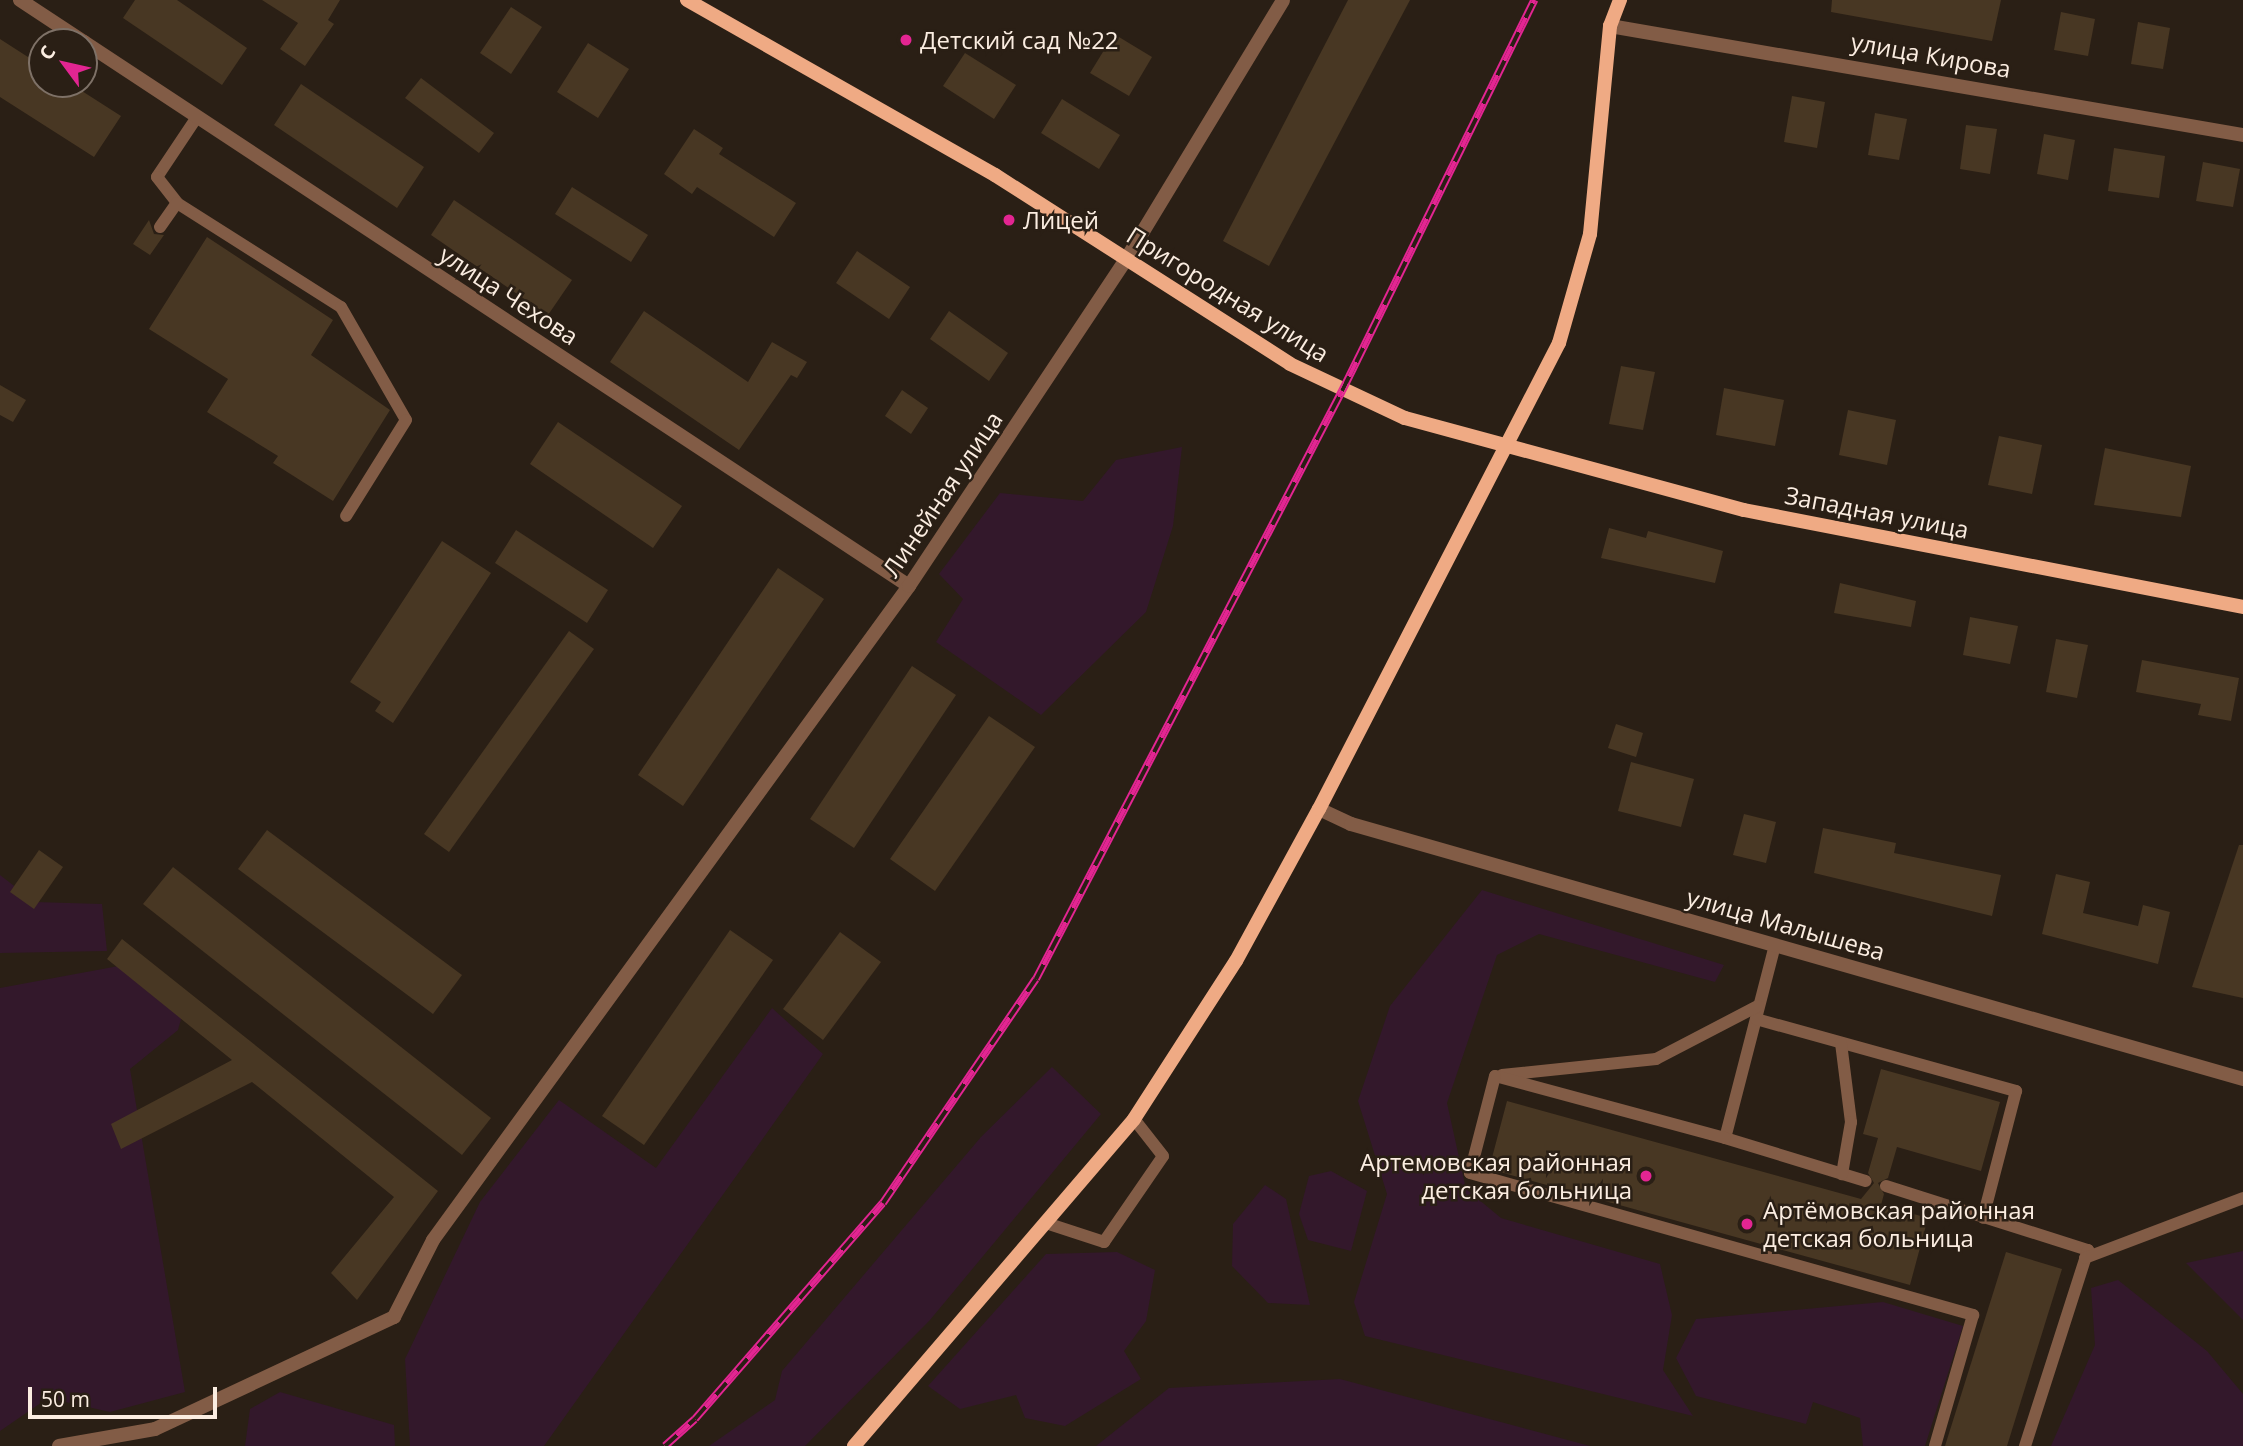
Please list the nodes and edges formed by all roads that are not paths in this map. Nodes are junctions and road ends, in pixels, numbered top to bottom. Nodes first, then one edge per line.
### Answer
1 (20, 0) edge
2 (687, 0) edge
3 (1283, 0) edge
4 (1620, 0) edge
5 (1610, 26) junction
6 (63, 28) edge
7 (98, 51) edge
8 (197, 117) junction
9 (2243, 135) edge
10 (177, 203) junction
11 (160, 227) dead end
12 (1127, 258) junction
13 (1505, 448) junction
14 (346, 516) dead end
15 (909, 586) junction
16 (2243, 607) edge
17 (1320, 808) junction
18 (1775, 945) junction
19 (1757, 1012) junction
20 (1841, 1043) junction
21 (1495, 1076) junction
22 (2243, 1079) edge
23 (1134, 1119) junction
24 (1724, 1138) junction
25 (1842, 1174) junction
26 (1866, 1181) dead end
27 (1886, 1186) dead end
28 (2243, 1198) edge
29 (1983, 1218) junction
30 (1049, 1224) junction
31 (2085, 1258) junction
32 (59, 1446) edge
33 (854, 1446) edge
34 (1935, 1446) edge
35 (2025, 1446) edge

1 - 6 street, улица Чехова
2 - 12 main road, Пригородная улица
3 - 12 street, Линейная улица
4 - 5 main road
5 - 9 street, улица Кирова
5 - 13 main road
7 - 8 street, улица Чехова
8 - 10 lane
8 - 15 street, улица Чехова
10 - 11 lane
10 - 14 lane
12 - 13 main road, Пригородная улица
12 - 15 street, Линейная улица
13 - 16 main road, Западная улица
13 - 17 main road
15 - 32 street, Линейная улица
17 - 18 street, улица Малышева
17 - 23 main road
18 - 19 lane
18 - 22 street, улица Малышева
19 - 20 lane
19 - 21 lane
19 - 24 lane
20 - 25 lane
20 - 29 lane
21 - 24 lane
21 - 34 lane
23 - 30 main road
23 - 30 lane
24 - 25 lane
25 - 26 lane
27 - 29 lane
28 - 31 lane
29 - 31 lane
30 - 33 main road
31 - 35 lane

